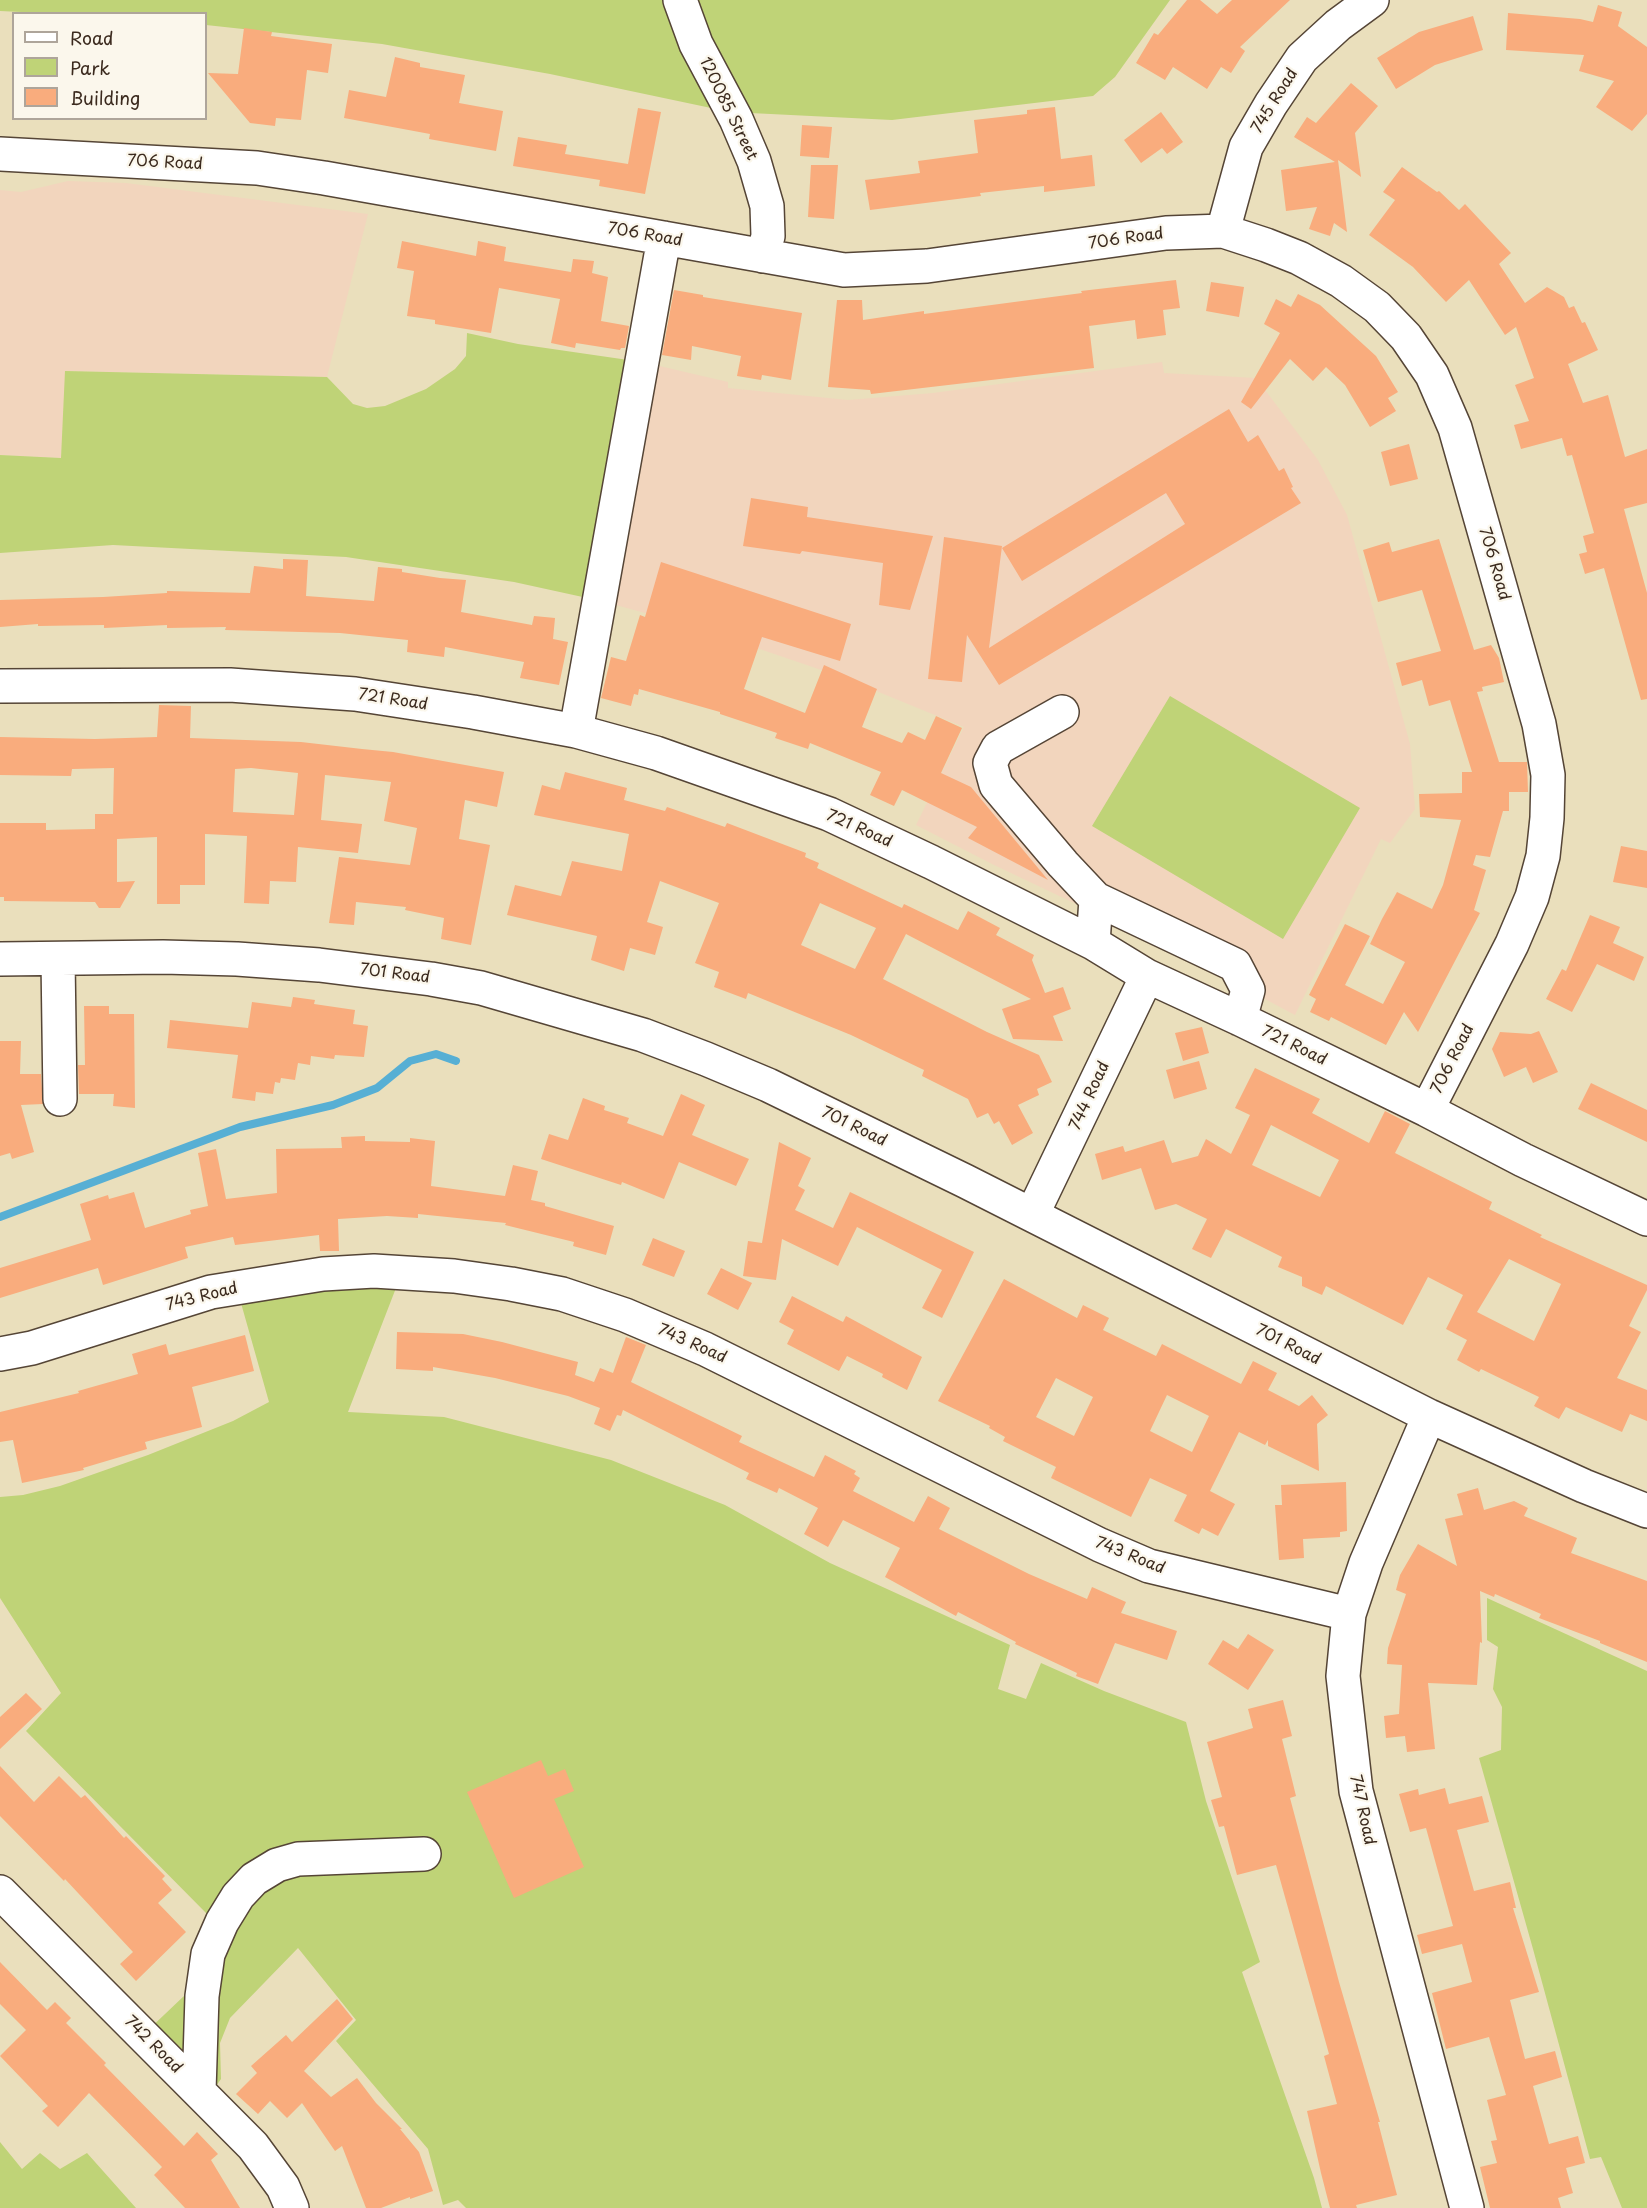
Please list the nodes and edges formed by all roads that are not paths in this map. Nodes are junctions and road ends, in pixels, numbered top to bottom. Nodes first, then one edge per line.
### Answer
1 (680, 0) edge
2 (1372, 0) edge
3 (0, 154) edge
4 (1223, 231) junction
5 (664, 238) junction
6 (763, 256) junction
7 (0, 686) edge
8 (1062, 712) dead end
9 (576, 731) junction
10 (1096, 899) junction
11 (1093, 943) junction
12 (58, 958) junction
13 (0, 959) edge
14 (1147, 976) junction
15 (1240, 1019) junction
16 (60, 1099) dead end
17 (1427, 1110) junction
18 (1032, 1215) junction
19 (1647, 1219) edge
20 (0, 1354) edge
21 (1429, 1416) junction
22 (1647, 1510) edge
23 (1349, 1614) junction
24 (424, 1854) dead end
25 (0, 1892) edge
26 (198, 2091) junction
27 (292, 2208) edge
28 (1467, 2208) edge

1 - 6 street, 120085 Street
2 - 4 street, 745 Road
3 - 5 street, 706 Road
4 - 6 street, 706 Road
4 - 17 street, 706 Road
5 - 6 street, 706 Road
5 - 9 street
7 - 9 street, 721 Road
8 - 10 street
9 - 11 street, 721 Road
10 - 11 street
10 - 15 street
11 - 14 street, 721 Road
12 - 13 street, 701 Road
12 - 16 street
12 - 18 street, 701 Road
14 - 15 street, 721 Road
14 - 18 street, 744 Road
15 - 17 street, 721 Road
17 - 19 street, 721 Road
18 - 21 street, 701 Road
20 - 23 street, 743 Road
21 - 22 street, 701 Road
21 - 23 street, 747 Road
23 - 28 street, 747 Road
24 - 26 street
25 - 26 street, 742 Road
26 - 27 street, 742 Road

